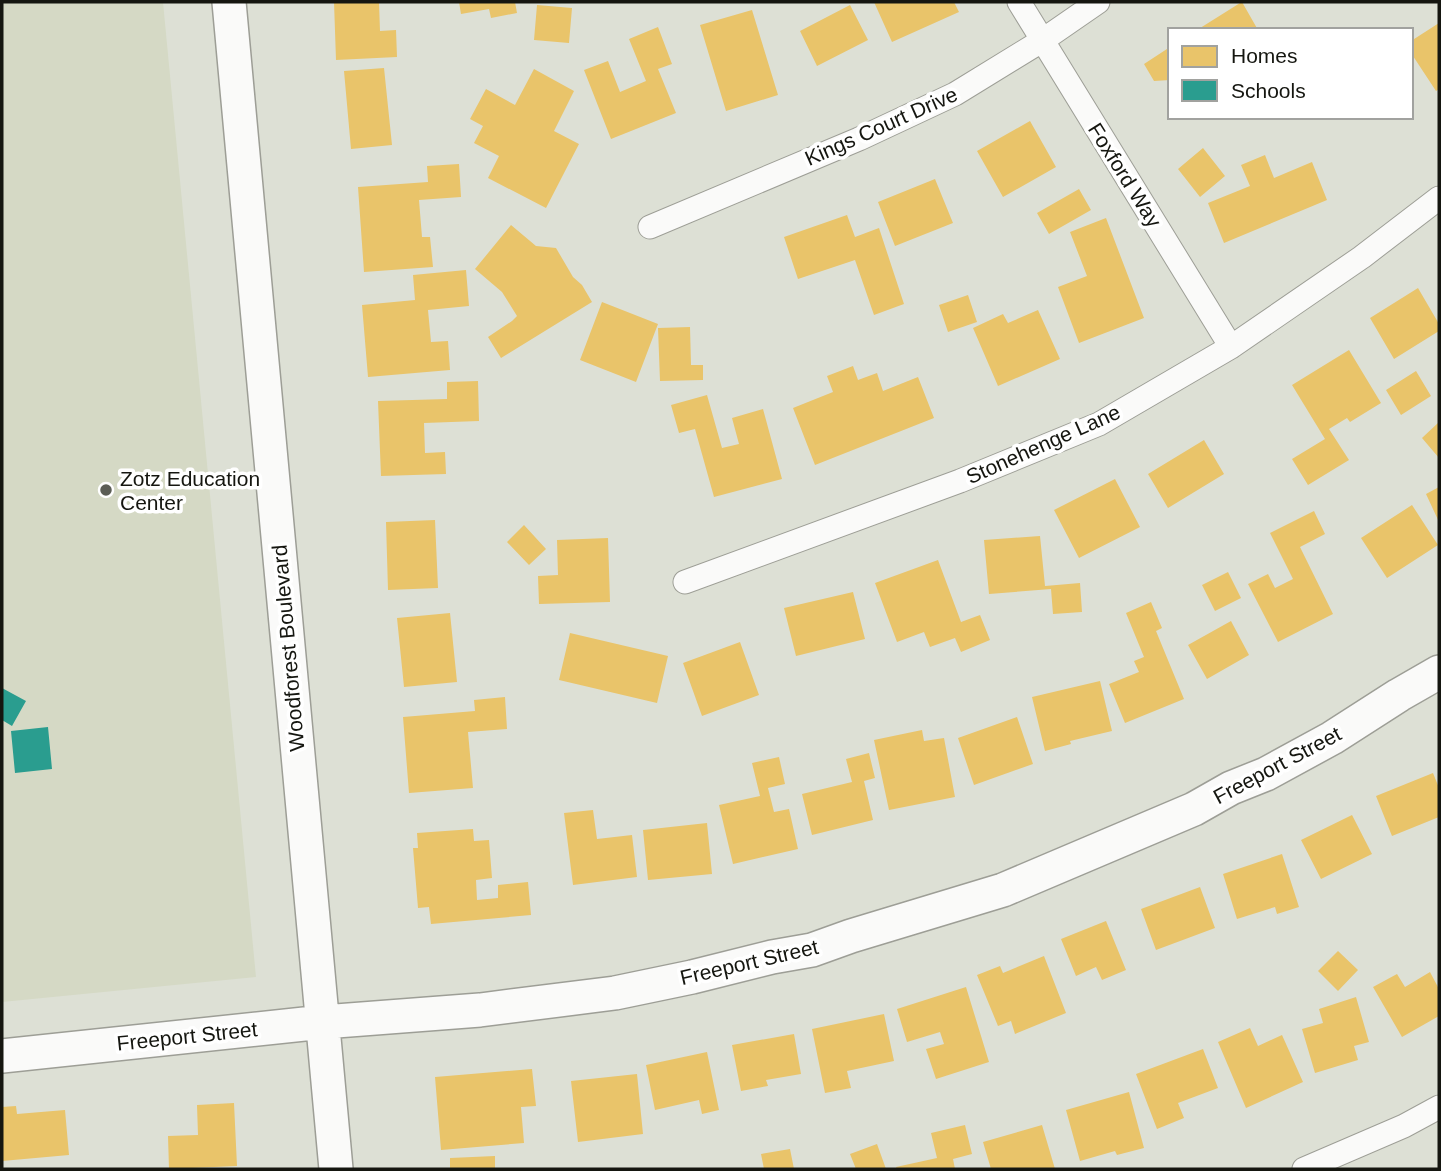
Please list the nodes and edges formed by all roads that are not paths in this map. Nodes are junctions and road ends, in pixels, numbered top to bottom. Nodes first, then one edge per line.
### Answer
1 (229, 2) edge
2 (1019, 2) edge
3 (1098, 2) edge
4 (1043, 40) junction
5 (1439, 198) edge
6 (650, 227) dead end
7 (1231, 347) junction
8 (685, 582) dead end
9 (1439, 672) edge
10 (323, 1022) junction
11 (2, 1056) edge
12 (1439, 1107) edge
13 (336, 1169) edge
14 (1304, 1169) edge

1 - 10 main road, Woodforest Boulevard
2 - 4 street, Foxford Way
3 - 4 street, Kings Court Drive
4 - 6 street, Kings Court Drive
4 - 7 street, Foxford Way
5 - 7 street, Stonehenge Lane
7 - 8 street, Stonehenge Lane
9 - 10 main road, Freeport Street
10 - 11 main road, Freeport Street
10 - 13 main road, Woodforest Boulevard
12 - 14 street

